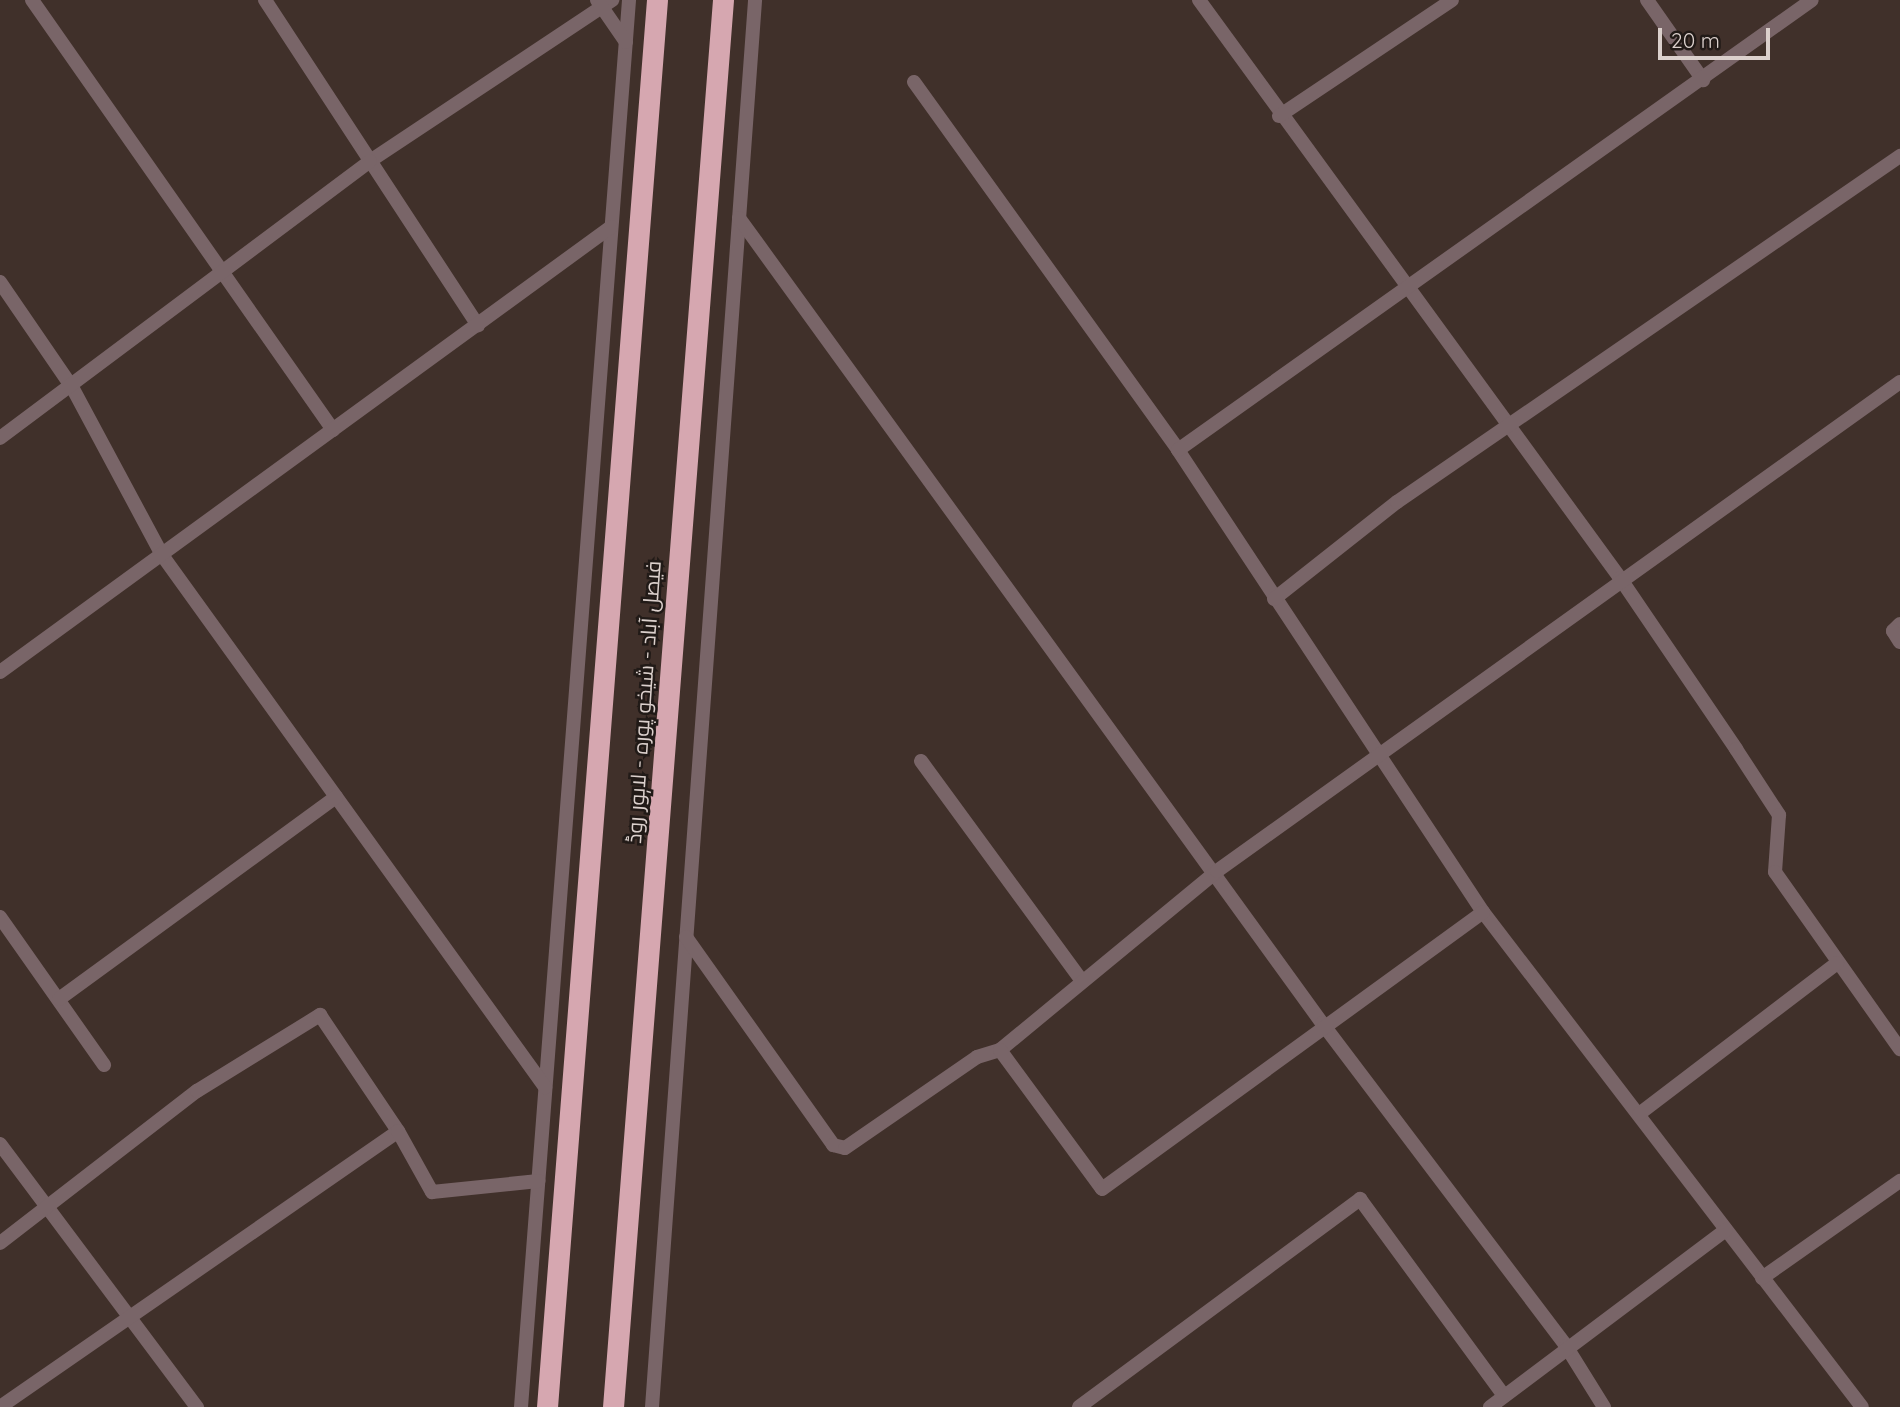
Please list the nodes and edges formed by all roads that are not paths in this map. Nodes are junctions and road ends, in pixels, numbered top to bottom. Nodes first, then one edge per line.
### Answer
1 (32, 0) edge
2 (265, 0) edge
3 (629, 0) edge
4 (657, 0) edge
5 (723, 0) edge
6 (755, 0) edge
7 (1199, 0) edge
8 (1452, 0) edge
9 (1647, 0) edge
10 (1812, 0) edge
11 (604, 2) edge
12 (626, 42) junction
13 (1703, 80) junction
14 (914, 82) dead end
15 (1279, 116) junction
16 (1900, 156) edge
17 (370, 161) junction
18 (739, 218) junction
19 (611, 227) junction
20 (223, 268) junction
21 (0, 282) edge
22 (1407, 288) junction
23 (478, 325) junction
24 (1900, 382) edge
25 (72, 387) junction
26 (333, 430) junction
27 (1511, 430) junction
28 (0, 439) edge
29 (1178, 450) junction
30 (162, 555) junction
31 (1620, 578) junction
32 (1274, 599) junction
33 (1900, 624) edge
34 (1900, 642) edge
35 (0, 672) edge
36 (1380, 756) junction
37 (921, 761) dead end
38 (335, 797) junction
39 (1217, 871) junction
40 (1483, 912) junction
41 (0, 917) edge
42 (686, 937) junction
43 (1837, 963) junction
44 (1080, 978) junction
45 (59, 999) junction
46 (1322, 1023) junction
47 (1900, 1049) edge
48 (1000, 1050) junction
49 (104, 1065) dead end
50 (545, 1087) junction
51 (1639, 1114) junction
52 (398, 1131) junction
53 (0, 1144) edge
54 (538, 1181) junction
55 (1900, 1181) edge
56 (45, 1208) junction
57 (1726, 1230) junction
58 (0, 1243) edge
59 (1762, 1278) junction
60 (128, 1318) junction
61 (1566, 1346) junction
62 (1504, 1396) junction
63 (0, 1407) edge
64 (197, 1407) edge
65 (521, 1407) edge
66 (547, 1407) edge
67 (613, 1407) edge
68 (652, 1407) edge
69 (1079, 1407) edge
70 (1490, 1407) edge
71 (1604, 1407) edge
72 (1862, 1407) edge

1 - 20 street
2 - 17 street
3 - 12 street
4 - 66 highway, فیصل آباد - شیخو پورہ - لاہور روڈ
5 - 67 highway, فیصل آباد - شیخو پورہ - لاہور روڈ
6 - 18 street
7 - 15 street
8 - 15 street
9 - 13 street
10 - 13 street
11 - 12 street
11 - 17 street
12 - 19 street
13 - 22 street
14 - 29 street
15 - 22 street
16 - 27 street
17 - 20 street
17 - 23 street
18 - 39 street
18 - 42 street
19 - 23 street
19 - 50 street
20 - 25 street
20 - 26 street
21 - 25 street
22 - 27 street
22 - 29 street
23 - 26 street
24 - 31 street
25 - 28 street
25 - 30 street
26 - 30 street
27 - 31 street
27 - 32 street
29 - 32 street
30 - 35 street
30 - 38 street
31 - 36 street
31 - 43 street
32 - 36 street
33 - 34 street
36 - 39 street
36 - 40 street
37 - 44 street
38 - 45 street
38 - 50 street
39 - 44 street
39 - 46 street
40 - 46 street
40 - 51 street
41 - 45 street
42 - 48 street
42 - 68 street
43 - 47 street
43 - 51 street
44 - 48 street
45 - 49 street
46 - 48 street
46 - 61 street
50 - 54 street
51 - 57 street
52 - 54 street
52 - 56 street
52 - 60 street
53 - 56 street
54 - 65 street
55 - 59 street
56 - 58 street
56 - 60 street
57 - 59 street
57 - 61 street
59 - 72 street
60 - 63 street
60 - 64 street
61 - 62 street
61 - 71 street
62 - 69 street
62 - 70 street

